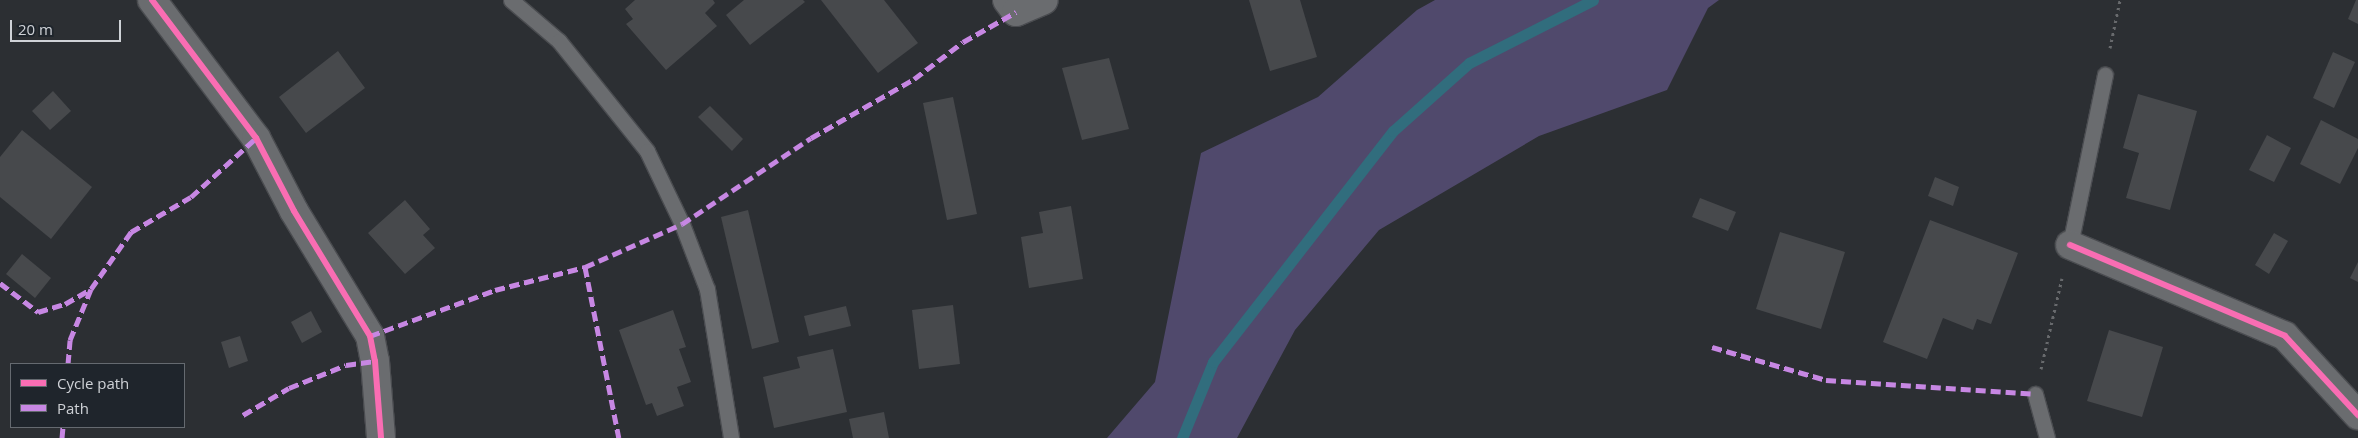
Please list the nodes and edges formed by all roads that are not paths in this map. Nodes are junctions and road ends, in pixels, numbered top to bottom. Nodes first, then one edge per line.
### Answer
1 (152, 0) edge
2 (511, 0) edge
3 (1007, 0) edge
4 (1044, 0) edge
5 (2105, 75) road end
6 (2070, 245) joint
7 (2035, 394) road end
8 (2358, 415) edge
9 (380, 438) edge
10 (731, 438) edge
11 (2047, 438) edge

1 - 9 street
2 - 10 lane
3 - 4 street
5 - 6 lane
6 - 8 street
7 - 11 lane

